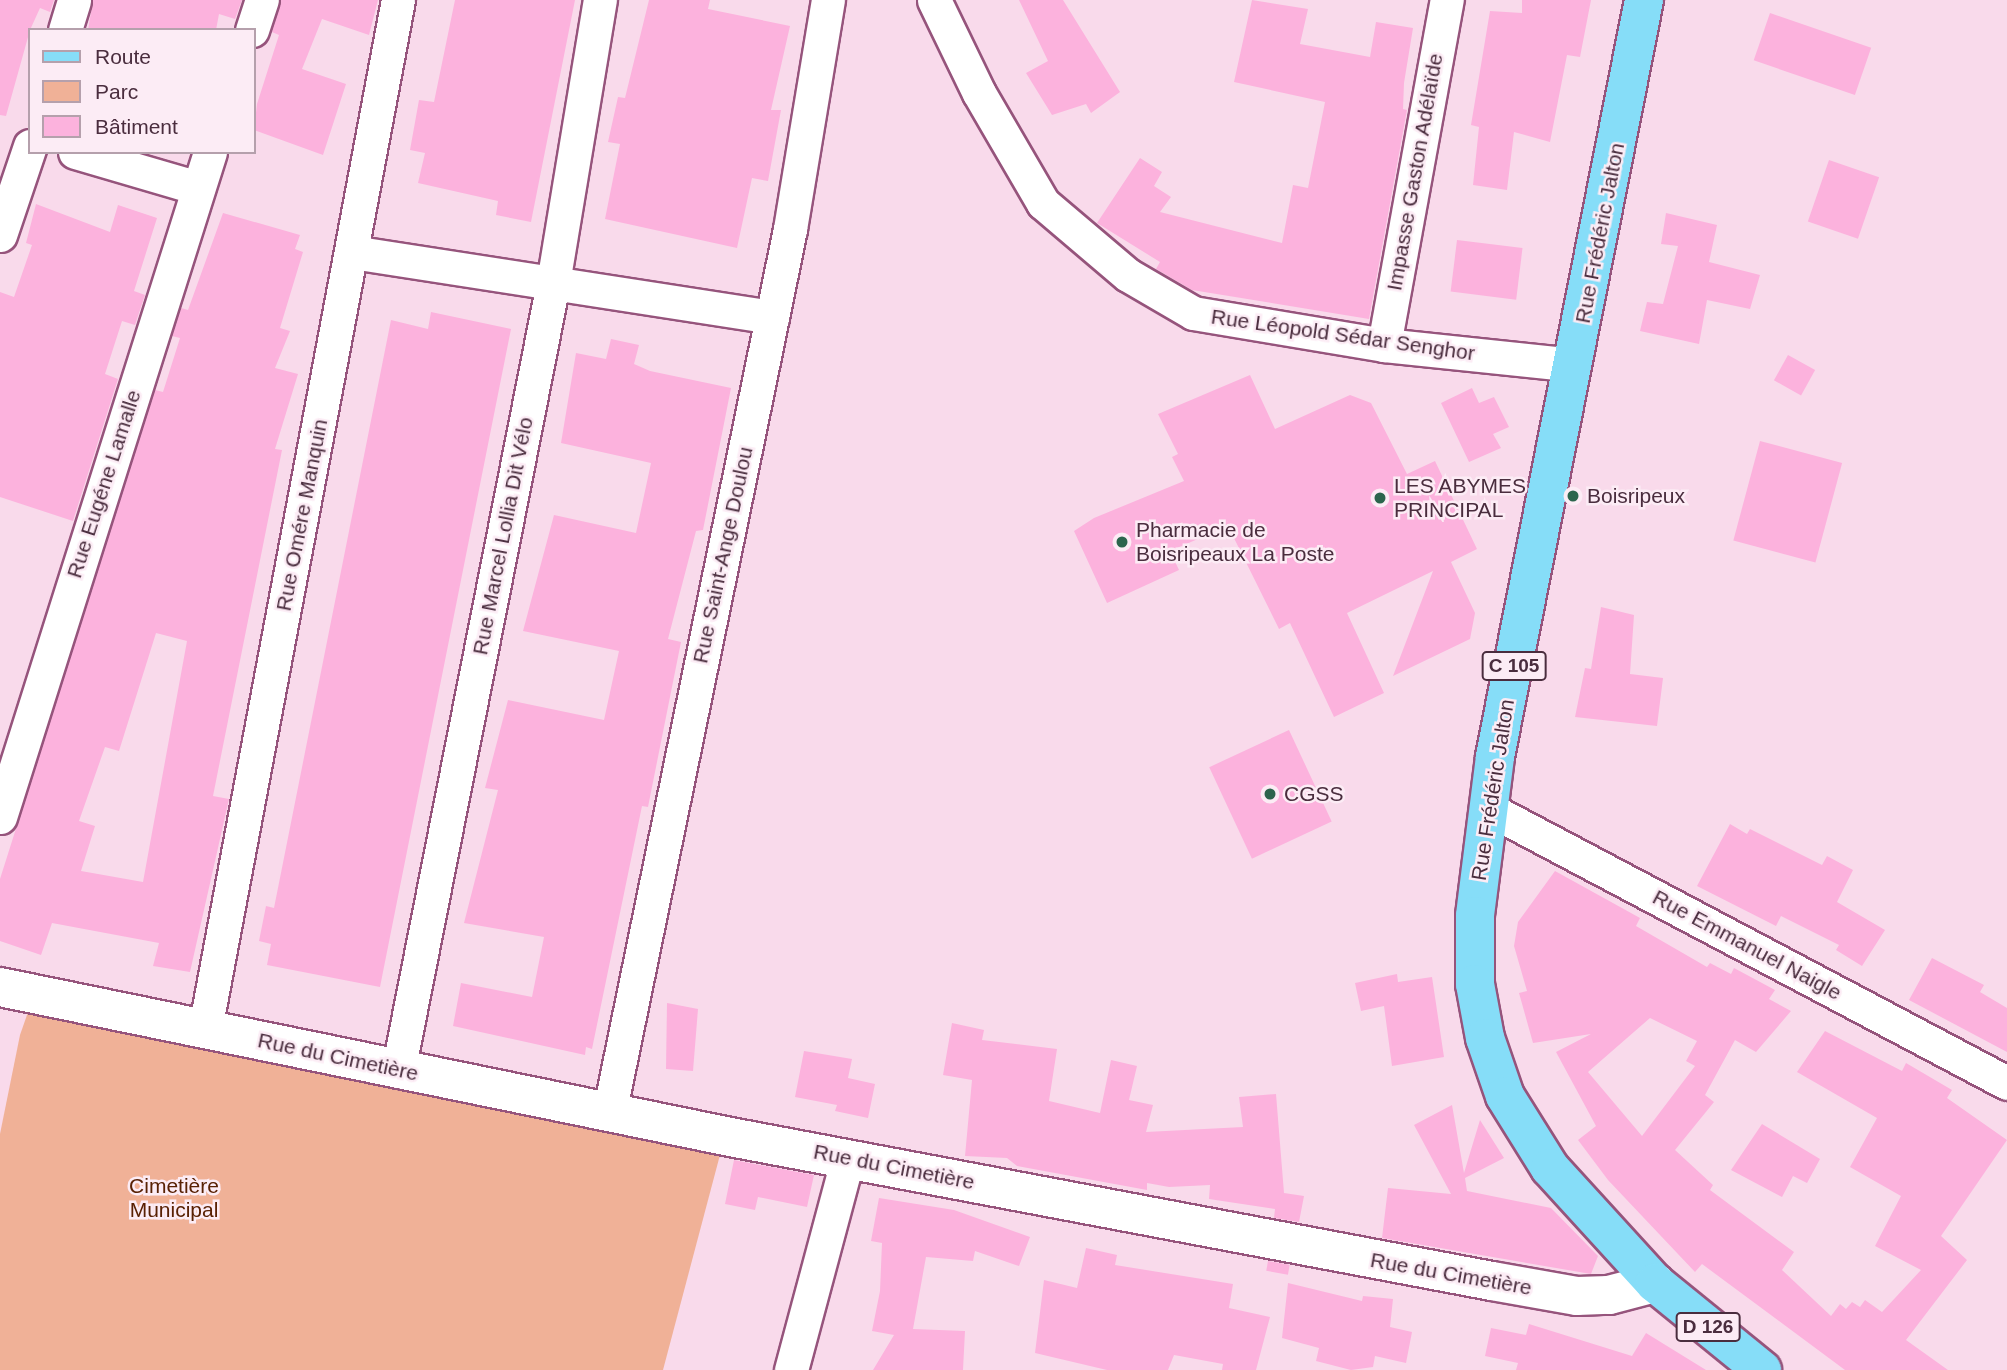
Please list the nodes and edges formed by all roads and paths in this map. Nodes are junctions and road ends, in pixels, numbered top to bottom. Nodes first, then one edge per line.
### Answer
1 (74, 0) edge
2 (262, 0) edge
3 (398, 0) edge
4 (600, 0) edge
5 (828, 0) edge
6 (934, 0) edge
7 (1447, 0) edge
8 (1644, 0) edge
9 (66, 28) edge
10 (253, 28) edge
11 (28, 152) edge
12 (82, 154) edge
13 (209, 154) edge
14 (198, 188) junction
15 (0, 235) edge
16 (352, 252) junction
17 (553, 283) junction
18 (772, 317) junction
19 (1384, 345) junction
20 (1574, 365) junction
21 (1488, 808) junction
22 (0, 817) edge
23 (0, 987) edge
24 (205, 1030) junction
25 (398, 1071) junction
26 (2007, 1083) edge
27 (610, 1109) junction
28 (848, 1157) junction
29 (1655, 1283) junction
30 (790, 1370) edge
31 (1762, 1370) edge

1 - 9 street
2 - 10 street
3 - 16 street, Rue Omére Manquin
4 - 17 street, Rue Marcel Lollia Dit Vélo
5 - 18 street, Rue Saint-Ange Doulou
6 - 19 street, Rue Léopold Sédar Senghor
7 - 19 street, Impasse Gaston Adélaïde
8 - 20 main road, Rue Frédéric Jalton / C 105
11 - 15 street
12 - 14 street
13 - 14 street, Rue Eugéne Lamalle
14 - 22 street, Rue Eugéne Lamalle
16 - 17 street
16 - 24 street, Rue Omére Manquin
17 - 18 street
17 - 25 street, Rue Marcel Lollia Dit Vélo
18 - 27 street, Rue Saint-Ange Doulou
19 - 20 street, Rue Léopold Sédar Senghor
20 - 21 main road, Rue Frédéric Jalton / C 105
21 - 26 street, Rue Emmanuel Naigle
21 - 29 main road, Rue Frédéric Jalton / C 105
23 - 24 street, Rue du Cimetière
24 - 25 street, Rue du Cimetière
25 - 27 street, Rue du Cimetière
27 - 28 street, Rue du Cimetière
28 - 29 street, Rue du Cimetière
28 - 30 street
29 - 31 main road, D 126

